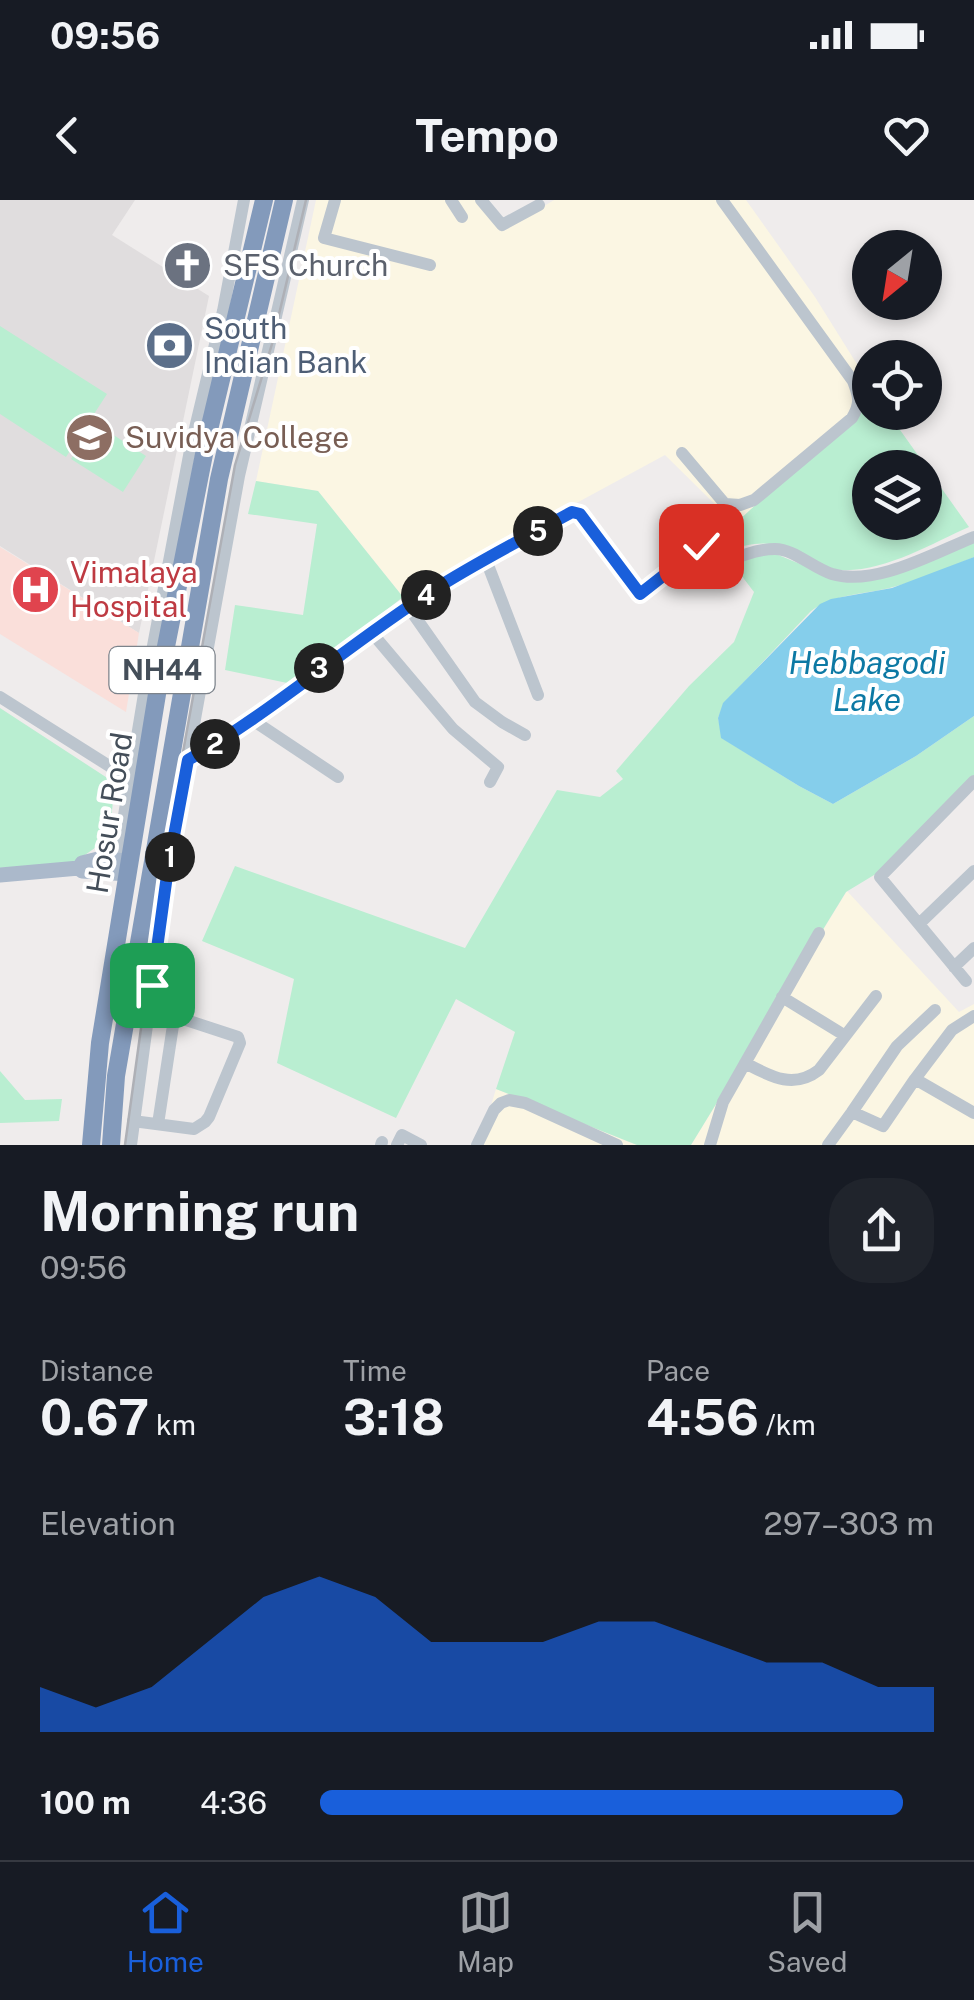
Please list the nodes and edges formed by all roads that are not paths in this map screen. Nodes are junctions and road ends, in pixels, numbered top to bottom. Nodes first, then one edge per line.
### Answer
1 (244, 200) edge
2 (264, 200) edge
3 (284, 200) edge
4 (303, 200) edge
5 (334, 200) edge
6 (450, 200) edge
7 (481, 200) edge
8 (722, 200) edge
9 (540, 205) dead end
10 (462, 217) dead end
11 (430, 266) dead end
12 (682, 453) dead end
13 (974, 537) edge
14 (486, 560) junction
15 (408, 608) junction
16 (372, 633) junction
17 (155, 671) junction
18 (538, 694) dead end
19 (0, 697) edge
20 (252, 719) junction
21 (525, 734) dead end
22 (188, 760) junction
23 (338, 777) dead end
24 (136, 782) junction
25 (490, 782) dead end
26 (974, 782) edge
27 (122, 867) junction
28 (974, 871) edge
29 (0, 875) edge
30 (919, 924) junction
31 (819, 933) dead end
32 (974, 948) edge
33 (954, 967) junction
34 (966, 982) dead end
35 (876, 996) dead end
36 (782, 997) junction
37 (935, 1010) dead end
38 (974, 1016) edge
39 (147, 1019) junction
40 (173, 1023) junction
41 (844, 1035) junction
42 (745, 1063) junction
43 (915, 1078) junction
44 (852, 1112) junction
45 (974, 1113) edge
46 (133, 1121) junction
47 (158, 1124) junction
48 (387, 1144) edge
49 (92, 1145) edge
50 (111, 1145) edge
51 (131, 1145) edge
52 (421, 1145) edge
53 (476, 1145) edge
54 (617, 1145) edge
55 (710, 1145) edge
56 (828, 1145) edge

1 - 17 street
2 - 17 highway, Hosur Road / NH44
3 - 50 highway, Hosur Road / NH44
4 - 22 street
5 - 11 street
6 - 10 street
7 - 9 street
8 - 12 street
13 - 14 street
14 - 15 street
14 - 18 street
15 - 16 street
15 - 21 street
16 - 20 street
16 - 25 street
17 - 24 highway, Hosur Road / NH44
19 - 24 street
20 - 22 street
20 - 23 street
22 - 39 street
24 - 27 highway, Hosur Road / NH44
26 - 30 street
27 - 29 main road
27 - 49 highway, Hosur Road / NH44
28 - 30 street
30 - 33 street
31 - 36 street
32 - 33 street
33 - 34 street
35 - 41 street
36 - 41 street
36 - 42 street
37 - 44 street
38 - 43 street
39 - 40 street
39 - 46 street
40 - 47 street
40 - 47 street
41 - 42 street
42 - 55 street
43 - 44 street
43 - 45 street
44 - 56 street
46 - 47 street
46 - 51 street
48 - 52 street
53 - 54 street

